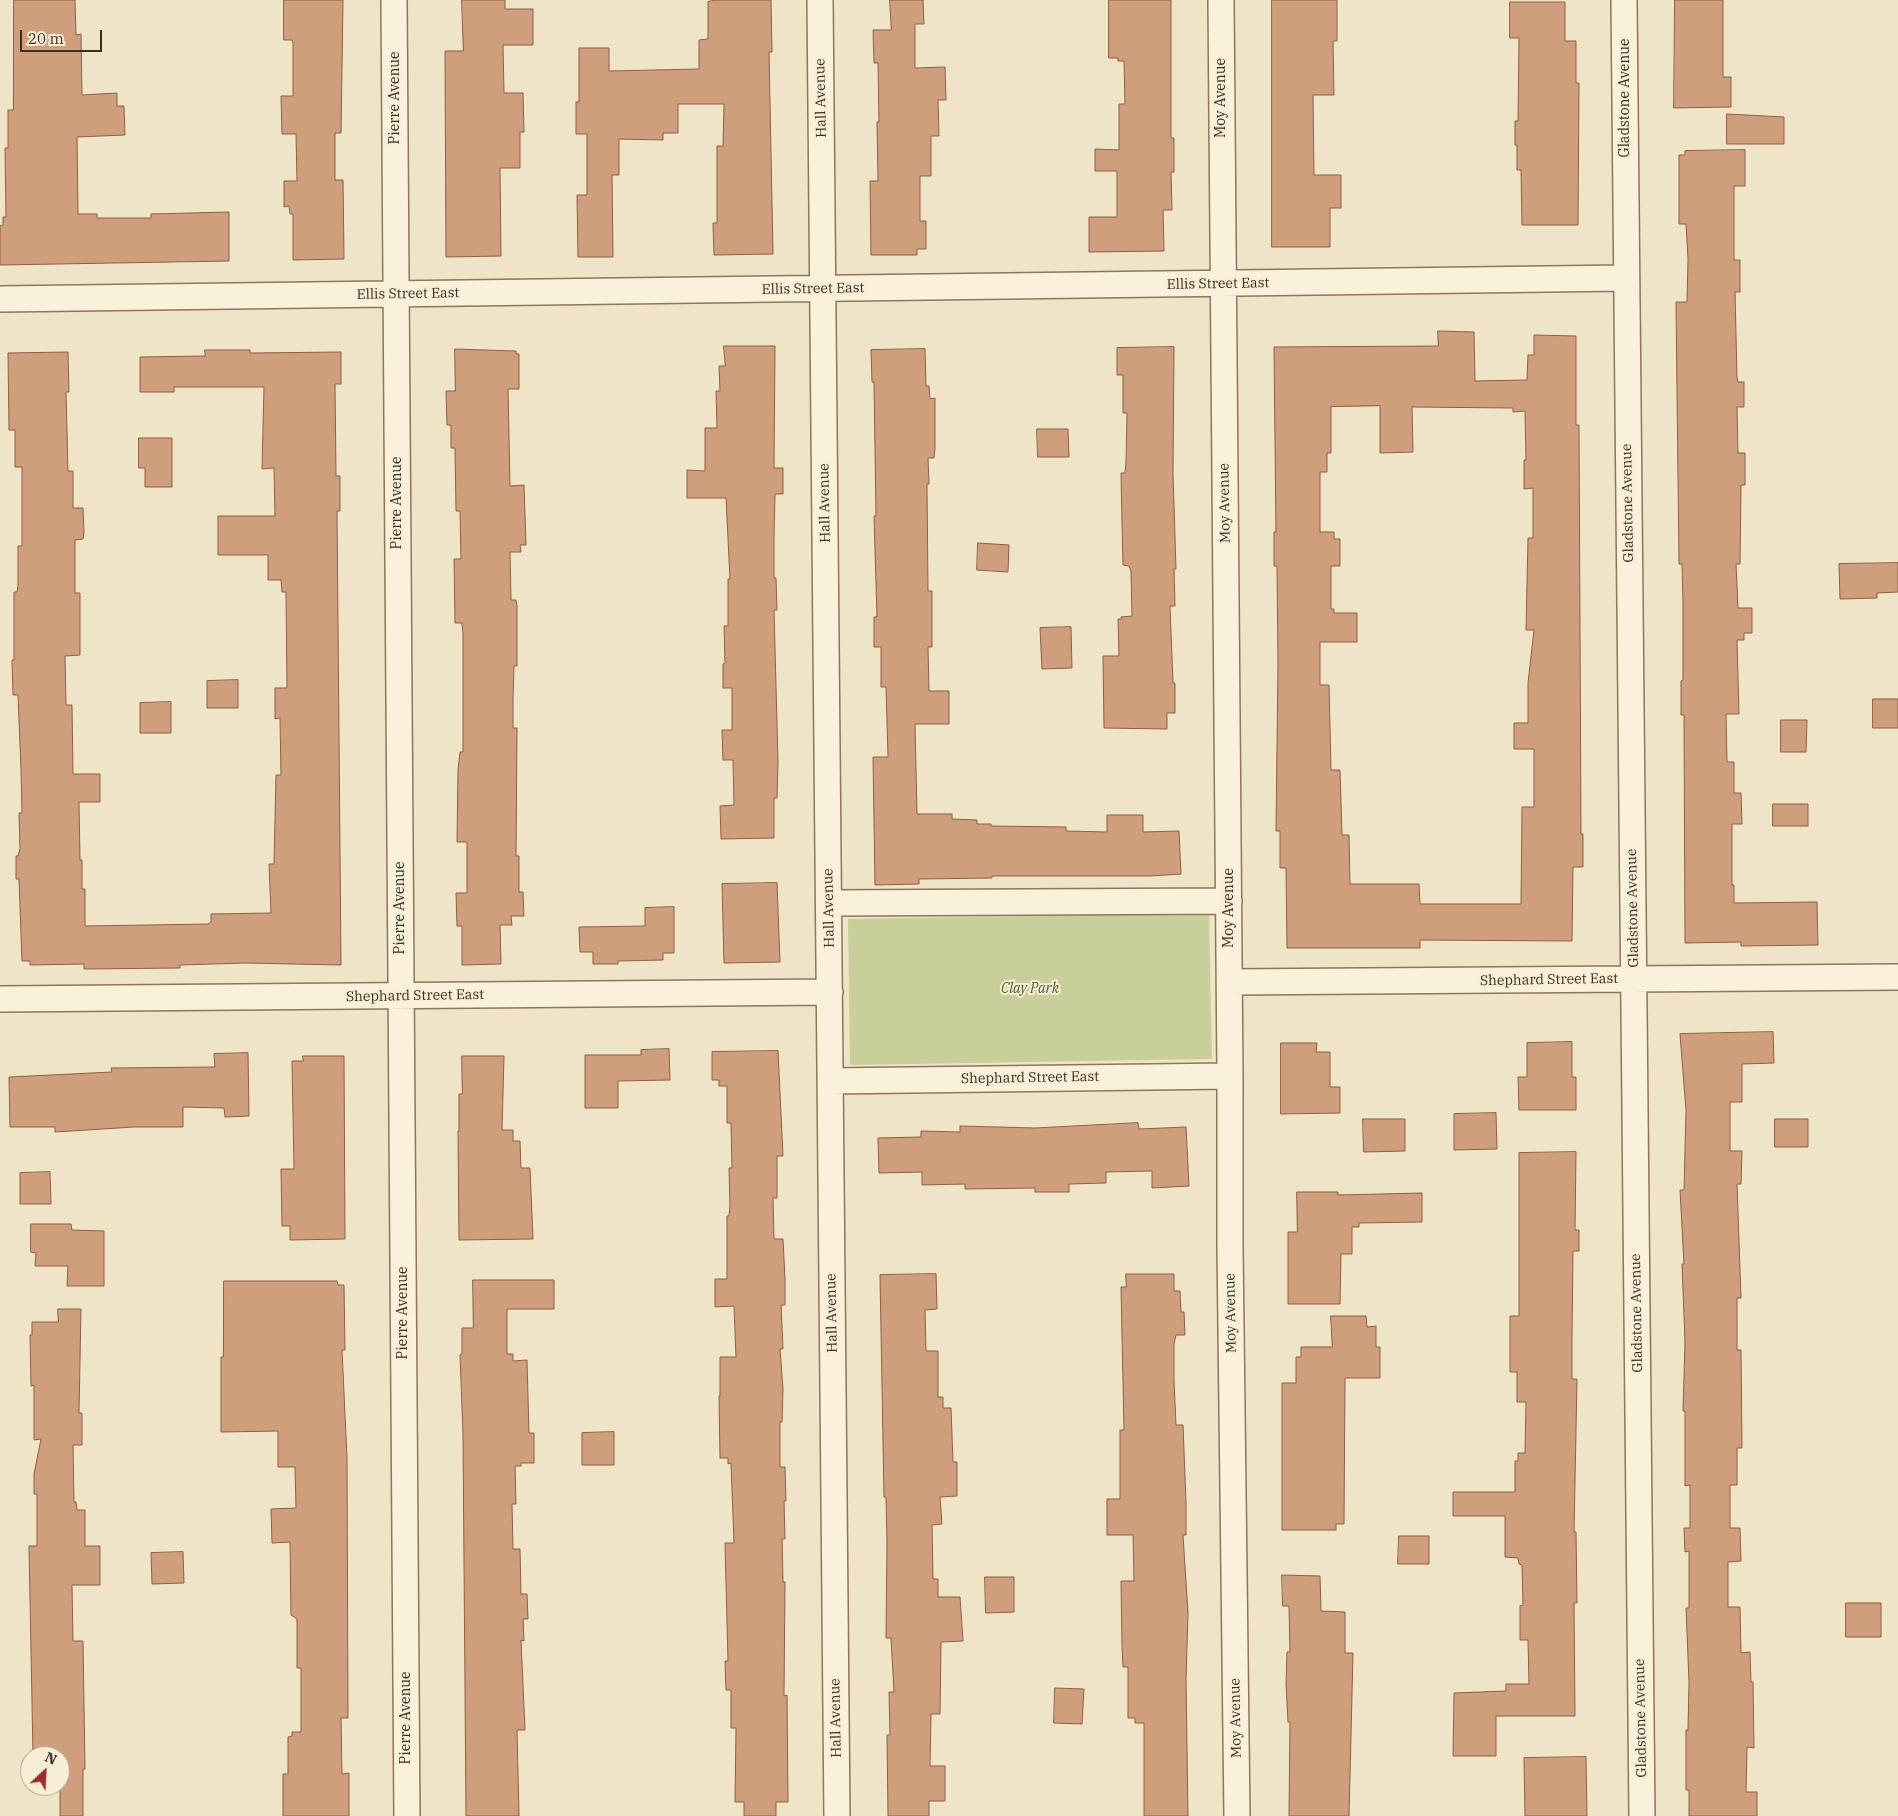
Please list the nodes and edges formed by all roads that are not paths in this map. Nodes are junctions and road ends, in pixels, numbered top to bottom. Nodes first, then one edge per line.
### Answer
1 (394, 0) edge
2 (820, 0) edge
3 (1220, 0) edge
4 (1624, 0) edge
5 (1626, 278) junction
6 (1223, 284) junction
7 (823, 289) junction
8 (396, 294) junction
9 (0, 300) edge
10 (1229, 901) junction
11 (829, 903) junction
12 (1898, 976) edge
13 (1634, 979) junction
14 (1230, 982) junction
15 (830, 992) junction
16 (401, 996) junction
17 (0, 1000) edge
18 (1230, 1076) junction
19 (830, 1081) junction
20 (407, 1816) edge
21 (837, 1816) edge
22 (1237, 1816) edge
23 (1642, 1816) edge

1 - 8 street, Pierre Avenue
2 - 7 street, Hall Avenue
3 - 6 street, Moy Avenue
4 - 5 street, Gladstone Avenue
5 - 6 street, Ellis Street East
5 - 13 street, Gladstone Avenue
6 - 7 street, Ellis Street East
6 - 10 street, Moy Avenue
7 - 8 street, Ellis Street East
7 - 11 street, Hall Avenue
8 - 9 street, Ellis Street East
8 - 16 street, Pierre Avenue
10 - 11 street
10 - 14 street, Moy Avenue
11 - 15 street, Hall Avenue
12 - 13 street, Shephard Street East
13 - 14 street, Shephard Street East
13 - 23 street, Gladstone Avenue
14 - 18 street, Moy Avenue
15 - 16 street, Shephard Street East
15 - 19 street, Hall Avenue
16 - 17 street, Shephard Street East
16 - 20 street, Pierre Avenue
18 - 19 street, Shephard Street East
18 - 22 street, Moy Avenue
19 - 21 street, Hall Avenue

